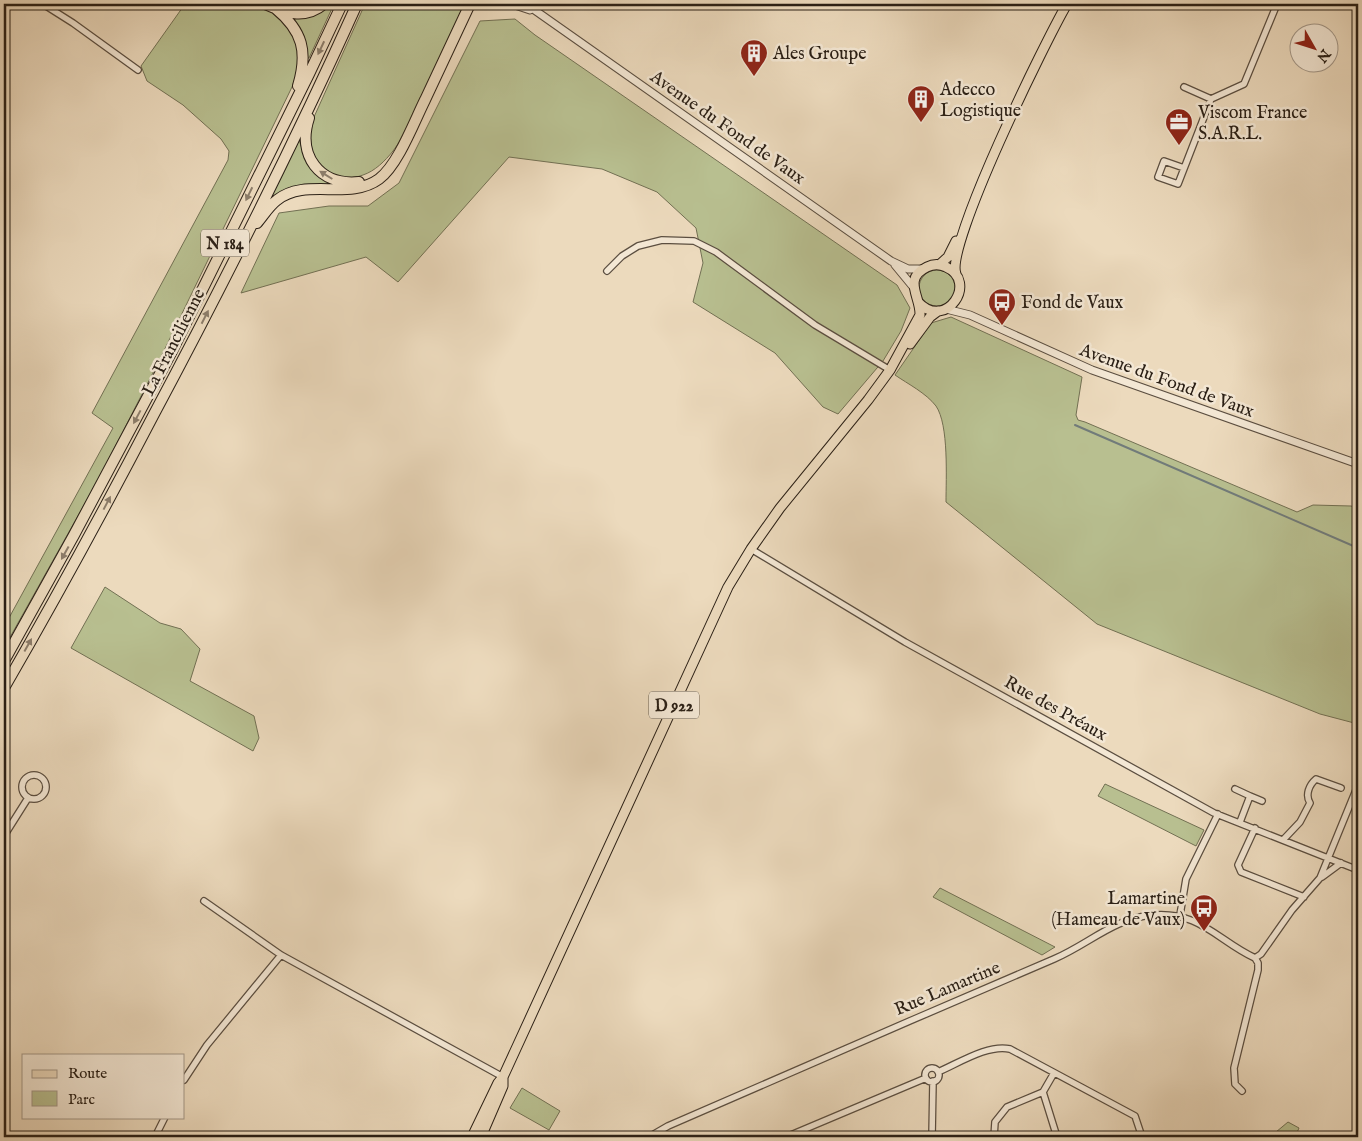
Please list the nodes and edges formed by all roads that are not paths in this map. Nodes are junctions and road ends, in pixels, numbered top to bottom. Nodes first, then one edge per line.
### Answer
1 (43, 4) edge
2 (265, 4) edge
3 (324, 4) edge
4 (342, 4) edge
5 (356, 4) edge
6 (470, 4) edge
7 (512, 4) edge
8 (526, 4) edge
9 (1067, 4) edge
10 (1277, 4) edge
11 (275, 8) junction
12 (547, 19) junction
13 (330, 62) junction
14 (138, 70) dead end
15 (1184, 87) dead end
16 (1211, 99) junction
17 (292, 106) junction
18 (398, 154) junction
19 (1184, 168) junction
20 (970, 214) junction
21 (241, 247) junction
22 (891, 261) junction
23 (939, 265) junction
24 (923, 269) junction
25 (608, 272) dead end
26 (956, 276) junction
27 (914, 288) junction
28 (958, 297) junction
29 (918, 302) junction
30 (942, 310) junction
31 (970, 315) junction
32 (892, 367) junction
33 (1358, 464) edge
34 (751, 548) junction
35 (4, 660) edge
36 (4, 688) edge
37 (1358, 787) edge
38 (1341, 788) dead end
39 (1235, 789) dead end
40 (1250, 796) junction
41 (28, 798) junction
42 (1262, 801) dead end
43 (1218, 814) junction
44 (1240, 822) junction
45 (1255, 828) junction
46 (4, 836) edge
47 (1283, 840) junction
48 (1329, 859) junction
49 (1341, 863) junction
50 (1358, 870) edge
51 (1320, 878) junction
52 (1304, 897) junction
53 (204, 901) dead end
54 (1180, 915) junction
55 (281, 955) junction
56 (1255, 958) junction
57 (938, 1072) junction
58 (1054, 1073) junction
59 (504, 1077) junction
60 (185, 1078) edge
61 (926, 1078) junction
62 (933, 1081) junction
63 (1242, 1091) dead end
64 (1044, 1092) junction
65 (164, 1118) edge
66 (799, 1135) edge
67 (155, 1137) edge
68 (472, 1137) edge
69 (481, 1137) edge
70 (649, 1137) edge
71 (786, 1137) edge
72 (932, 1137) edge
73 (994, 1137) edge
74 (1057, 1137) edge
75 (1142, 1137) edge

1 - 14 street
2 - 11 highway
3 - 11 highway
4 -> 17 highway, La Francilienne / N 184
5 - 13 highway, La Francilienne / N 184
6 - 18 highway
7 - 12 street, Avenue du Fond de Vaux
8 - 12 street, Avenue du Fond de Vaux
9 - 20 main road
10 - 16 street
11 - 17 highway
12 - 22 street, Avenue du Fond de Vaux
18 -> 13 highway
13 - 21 highway, La Francilienne / N 184
15 - 16 street
16 - 19 street
17 -> 35 highway, La Francilienne / N 184
18 - 21 highway
19 - 19 street
20 - 23 main road
20 - 26 main road
36 -> 21 highway, La Francilienne / N 184
22 - 24 street, Avenue du Fond de Vaux
22 - 27 street, Avenue du Fond de Vaux
23 - 24 main road
23 - 26 main road
24 - 27 main road
25 - 32 street
26 - 28 main road
27 - 29 main road
28 - 30 main road
28 - 31 street
29 - 30 main road
29 - 32 main road, D 922
30 - 31 street, Avenue du Fond de Vaux
30 - 32 main road, D 922
31 - 33 street, Avenue du Fond de Vaux
32 - 34 main road, D 922
34 - 43 street, Rue des Préaux
34 - 59 main road, D 922
37 - 48 street
38 - 47 street
39 - 40 street
40 - 42 street
40 - 44 street
41 - 41 street
41 - 46 street
43 - 44 street, Rue des Préaux
43 - 54 street
44 - 45 street, Rue des Préaux
45 - 47 street, Rue des Préaux
45 - 52 street
47 - 48 street, Rue des Préaux
48 - 49 street, Rue des Préaux
48 - 51 street
49 - 50 street, Rue des Préaux
49 - 51 street
51 - 52 street
52 - 56 street
53 - 55 street
54 - 56 street, Rue Lamartine
54 - 70 street, Rue Lamartine
55 - 59 street
55 - 60 street
56 - 63 street
57 - 58 street
57 - 61 street
57 - 62 street
58 - 64 street
58 - 75 street
59 - 68 main road, D 922
59 - 69 main road, D 922
61 - 62 street
61 - 66 street
62 - 72 street
64 - 73 street
64 - 74 street
65 - 67 street
66 - 71 street

